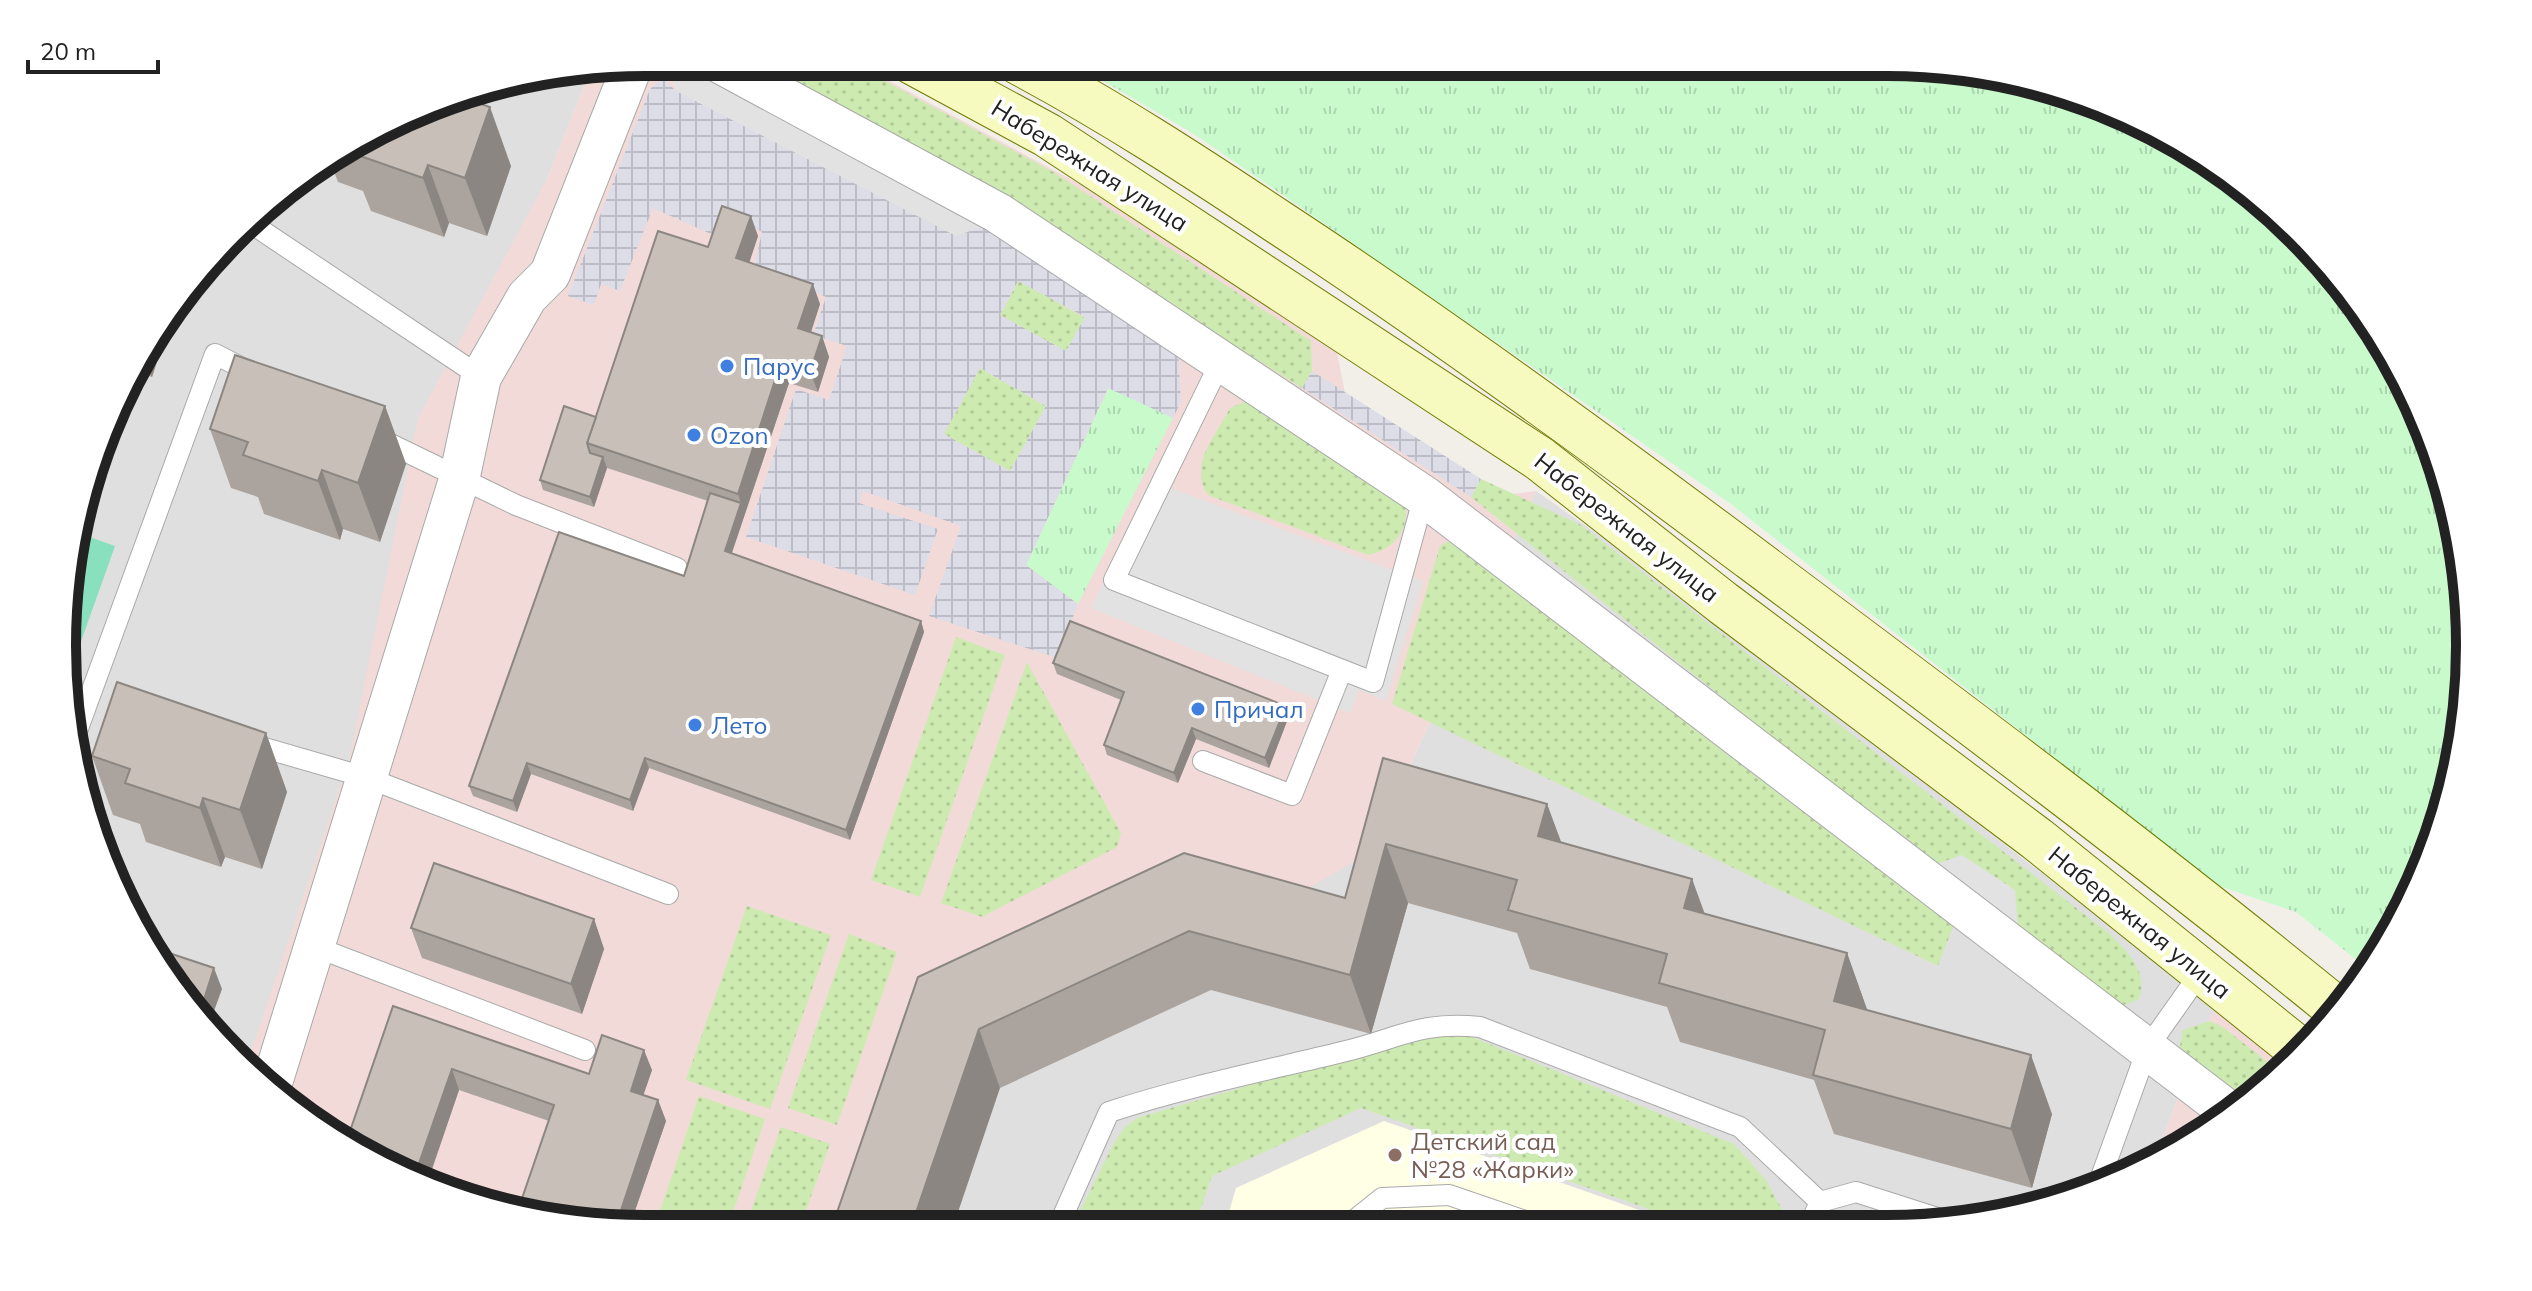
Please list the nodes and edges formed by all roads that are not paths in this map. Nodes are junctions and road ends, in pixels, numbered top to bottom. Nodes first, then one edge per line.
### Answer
1 (628, 76) edge
2 (744, 76) edge
3 (938, 76) edge
4 (1044, 76) edge
5 (258, 228) edge
6 (1220, 363) junction
7 (481, 377) junction
8 (270, 382) edge
9 (364, 431) edge
10 (459, 480) junction
11 (1424, 496) junction
12 (677, 568) dead end
13 (1342, 670) junction
14 (1903, 673) junction
15 (1871, 712) junction
16 (82, 726) edge
17 (221, 736) edge
18 (1203, 761) dead end
19 (368, 778) junction
20 (668, 894) dead end
21 (313, 946) junction
22 (2201, 972) junction
23 (2329, 1003) edge
24 (2293, 1044) edge
25 (2148, 1047) junction
26 (585, 1050) dead end
27 (274, 1077) edge
28 (2221, 1105) edge
29 (2103, 1173) edge
30 (1820, 1202) junction
31 (1925, 1214) edge
32 (1063, 1215) edge
33 (1361, 1215) edge
34 (1508, 1215) edge
35 (1814, 1215) edge

1 - 7 street
2 - 6 street
3 - 15 main road, Набережная улица
4 - 14 main road, Набережная улица
5 - 7 lane
6 - 11 street
6 - 13 lane
7 - 10 street
8 - 16 lane
9 - 10 lane
10 - 12 lane
10 - 19 street
11 - 13 lane
11 - 25 street
13 - 18 lane
14 - 15 lane
14 - 23 main road, Набережная улица
15 - 22 main road, Набережная улица
17 - 19 lane
19 - 20 lane
19 - 21 street
21 - 26 lane
21 - 27 street
22 - 24 main road, Набережная улица
22 - 25 lane
25 - 28 street
25 - 29 lane
30 - 31 lane
30 - 32 lane
30 - 35 lane
33 - 34 lane

